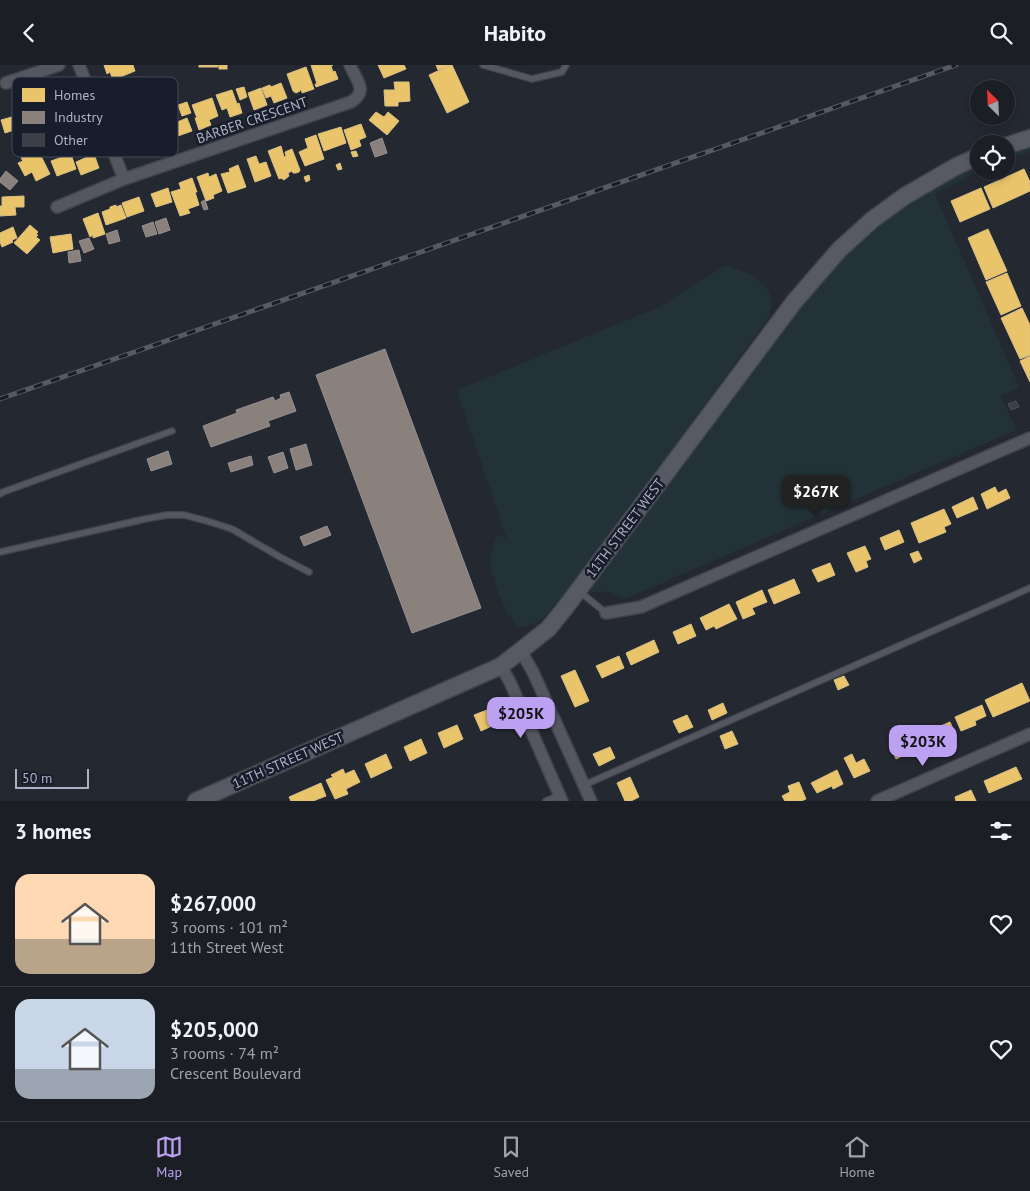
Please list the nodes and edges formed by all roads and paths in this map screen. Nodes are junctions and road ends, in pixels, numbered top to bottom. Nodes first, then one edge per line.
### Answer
1 (59, 65) edge
2 (78, 65) edge
3 (350, 65) edge
4 (482, 65) edge
5 (566, 65) edge
6 (24, 77) edge
7 (83, 77) edge
8 (12, 81) edge
9 (6, 83) dead end
10 (1030, 138) edge
11 (1015, 143) edge
12 (115, 157) edge
13 (970, 160) edge
14 (124, 179) junction
15 (57, 207) dead end
16 (172, 431) dead end
17 (1030, 439) edge
18 (0, 494) edge
19 (0, 552) edge
20 (310, 572) dead end
21 (1030, 588) edge
22 (578, 591) junction
23 (606, 613) joint
24 (521, 651) junction
25 (501, 666) junction
26 (1030, 734) edge
27 (583, 785) junction
28 (561, 798) edge
29 (196, 801) edge
30 (546, 801) edge
31 (590, 801) edge
32 (877, 801) edge

1 - 6 street
2 - 7 street
3 - 14 street, BARBER CRESCENT
4 - 5 lane
8 - 9 street
10 - 11 main road
12 - 14 street
13 - 22 main road, 11TH STREET WEST
14 - 15 street
16 - 18 lane
17 - 23 street
19 - 20 lane
21 - 27 lane
22 - 23 lane
22 - 24 main road, 11TH STREET WEST
24 - 25 main road, 11TH STREET WEST
24 - 27 street
25 - 28 street
25 - 29 main road, 11TH STREET WEST
26 - 32 street
27 - 31 street
28 - 30 lane

